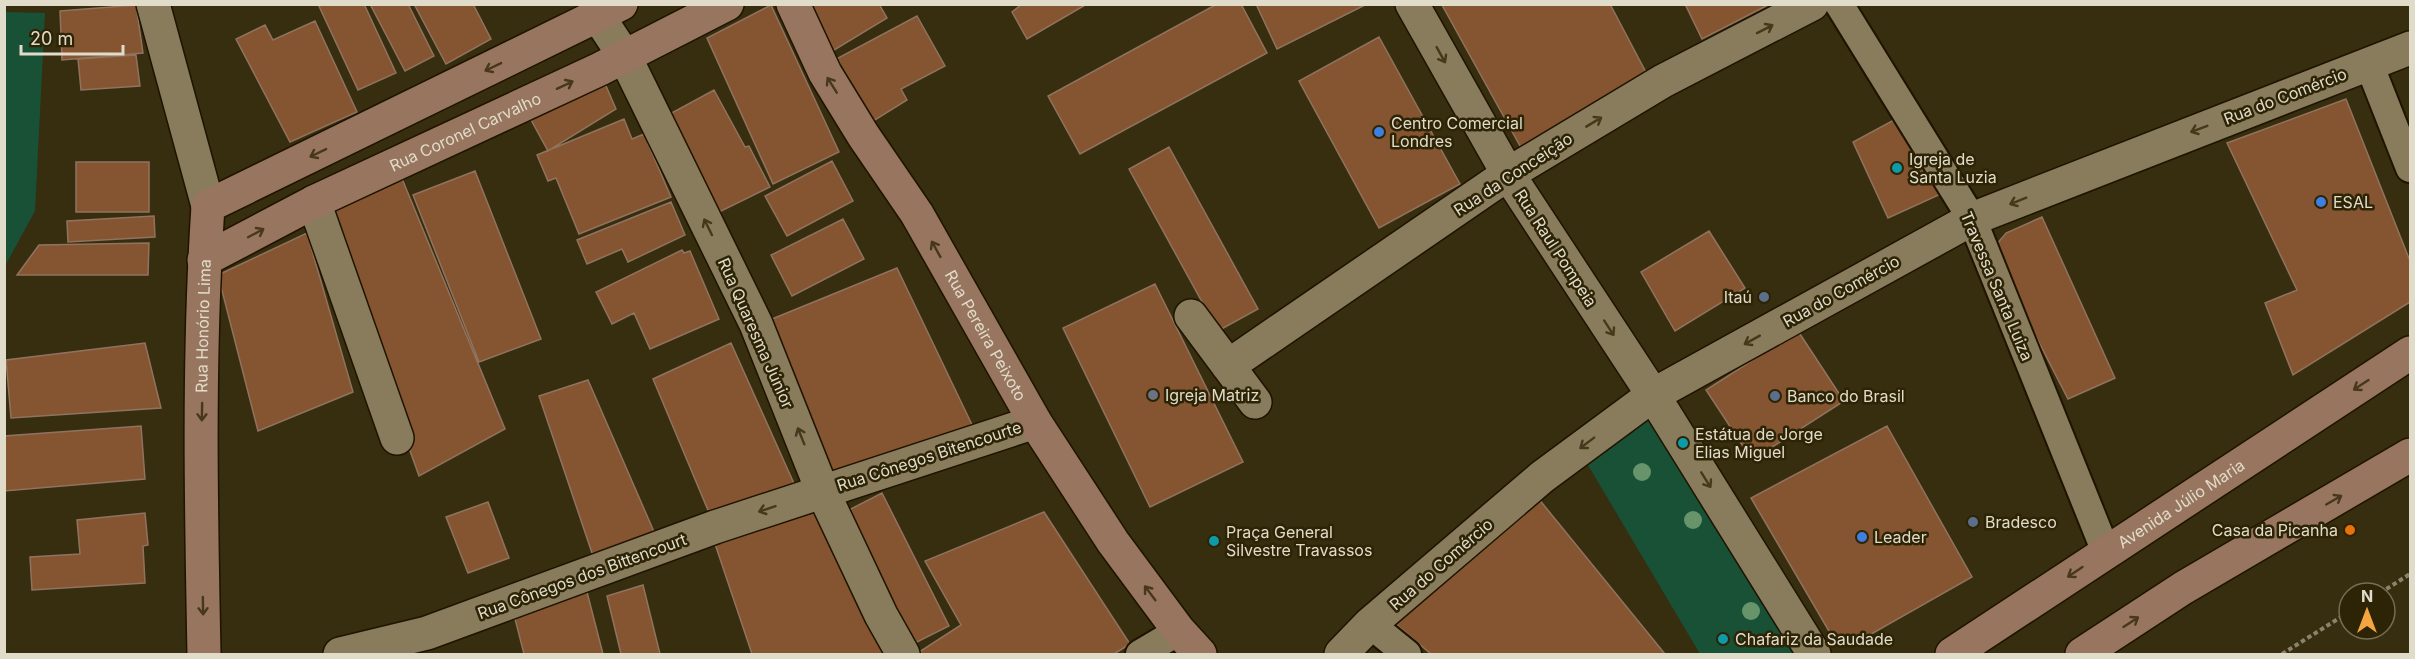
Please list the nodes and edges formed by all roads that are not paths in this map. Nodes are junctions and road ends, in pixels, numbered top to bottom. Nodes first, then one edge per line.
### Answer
1 (153, 4) edge
2 (726, 4) edge
3 (793, 4) edge
4 (1412, 4) edge
5 (1812, 4) edge
6 (1839, 4) edge
7 (609, 10) edge
8 (2410, 48) edge
9 (624, 57) junction
10 (2369, 64) junction
11 (2410, 168) edge
12 (1508, 174) junction
13 (314, 202) junction
14 (208, 206) junction
15 (1972, 219) junction
16 (204, 260) junction
17 (1191, 316) dead end
18 (2410, 353) edge
19 (1228, 366) junction
20 (1653, 395) junction
21 (1255, 402) dead end
22 (1035, 422) junction
23 (397, 438) dead end
24 (2410, 455) edge
25 (822, 490) junction
26 (2106, 552) junction
27 (1370, 624) junction
28 (1179, 630) junction
29 (427, 644) edge
30 (204, 654) edge
31 (340, 654) edge
32 (903, 654) edge
33 (1140, 654) edge
34 (1200, 654) edge
35 (1341, 654) edge
36 (1407, 654) edge
37 (1814, 654) edge
38 (1952, 654) edge
39 (2082, 654) edge

1 - 14 street, Rua Honório Lima
2 - 9 main road, Rua Coronel Carvalho
22 -> 3 main road, Rua Pereira Peixoto
4 -> 12 street, Rua Raul Pompeia
12 -> 5 street, Rua da Conceição
6 - 15 street, Travessa Santa Luiza
7 - 9 street, Rua Quaresma Júnior
7 -> 14 main road
8 - 10 street, Rua do Comércio
13 -> 9 main road, Rua Coronel Carvalho
25 -> 9 street, Rua Quaresma Júnior
10 - 11 street
10 -> 15 street, Rua do Comércio
12 - 19 street, Rua da Conceição
12 -> 20 street, Rua Raul Pompeia
16 -> 13 main road, Rua Coronel Carvalho
13 - 23 street
14 - 16 main road, Rua Honório Lima
15 -> 20 street, Rua do Comércio
15 - 26 street, Travessa Santa Luiza
16 -> 30 main road, Rua Honório Lima
17 - 19 street
18 -> 26 main road, Avenida Júlio Maria
19 - 21 street
20 -> 27 street, Rua do Comércio
20 -> 37 street, Rua Raul Pompeia
22 - 25 street, Rua Cônegos Bitencourte
28 -> 22 main road, Rua Pereira Peixoto
39 -> 24 main road
25 -> 29 street, Rua Cônegos dos Bittencourt
25 - 32 street, Rua Quaresma Júnior
26 -> 38 main road, Avenida Júlio Maria
27 - 35 street, Rua do Comércio
27 - 36 street
28 - 33 street
28 - 34 main road, Rua Pereira Peixoto
29 - 31 street, Rua Cônegos dos Bittencourt

